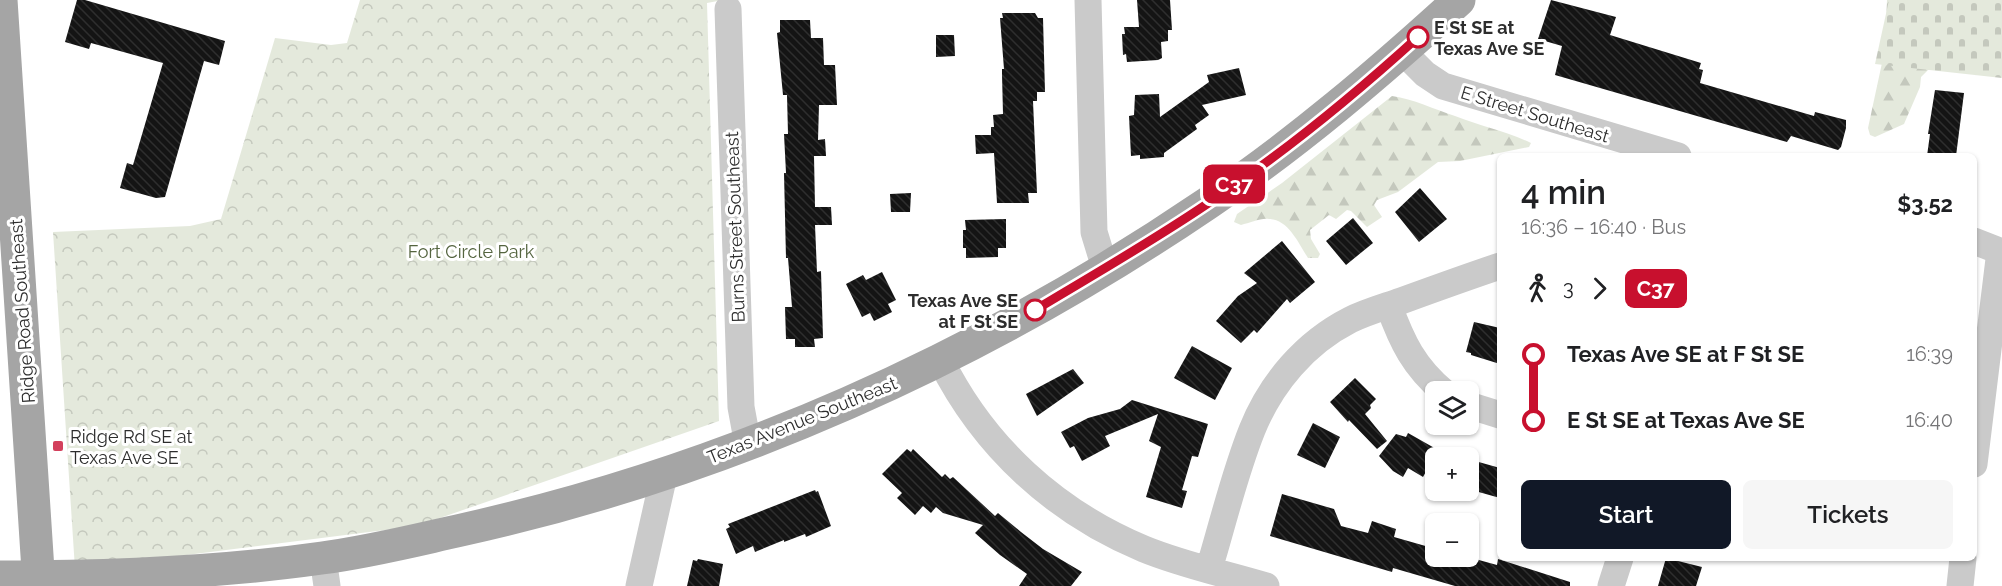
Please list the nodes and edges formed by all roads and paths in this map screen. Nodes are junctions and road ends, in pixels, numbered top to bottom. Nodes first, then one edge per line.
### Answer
1 (1, 0) edge
2 (1088, 0) edge
3 (1459, 0) edge
4 (728, 9) dead end
5 (1402, 52) junction
6 (1603, 146) edge
7 (1656, 153) edge
8 (1977, 243) edge
9 (2001, 251) edge
10 (1497, 267) edge
11 (1105, 268) junction
12 (1389, 306) junction
13 (941, 361) junction
14 (1430, 381) edge
15 (1479, 408) edge
16 (1497, 414) edge
17 (1977, 440) edge
18 (748, 445) junction
19 (664, 475) junction
20 (1619, 561) edge
21 (1963, 561) edge
22 (1209, 569) junction
23 (325, 572) edge
24 (0, 577) edge
25 (39, 582) edge
26 (639, 586) edge
27 (1266, 586) edge
28 (1611, 586) edge
29 (1960, 586) edge

1 - 25 main road, Ridge Road Southeast
2 - 11 street
3 - 5 main road, Texas Avenue Southeast
4 - 18 street, Burns Street Southeast
5 - 6 street, E Street Southeast
5 - 11 main road, Texas Avenue Southeast
6 - 7 street, E Street Southeast
8 - 9 street
9 - 17 street
10 - 12 street
11 - 13 main road, Texas Avenue Southeast
12 - 14 street
12 - 22 street
13 - 18 main road, Texas Avenue Southeast
13 - 22 street
15 - 16 street
18 - 19 main road, Texas Avenue Southeast
19 - 23 main road, Texas Avenue Southeast
19 - 26 street
20 - 28 street
21 - 29 street
22 - 27 street
23 - 25 main road, Texas Avenue Southeast
24 - 25 main road, Texas Avenue Southeast

